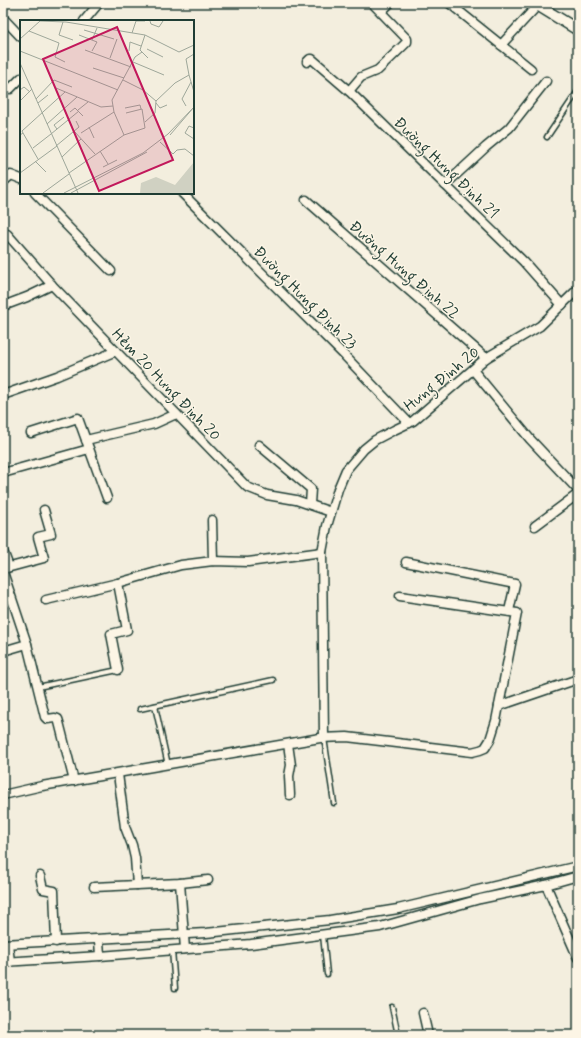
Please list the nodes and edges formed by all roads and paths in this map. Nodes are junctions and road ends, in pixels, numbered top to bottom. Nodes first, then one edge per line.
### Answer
1 (99, 3) edge
2 (372, 3) edge
3 (390, 3) edge
4 (449, 3) edge
5 (536, 4) edge
6 (381, 12) junction
7 (3, 18) edge
8 (85, 20) edge
9 (578, 30) edge
10 (20, 36) edge
11 (501, 45) junction
12 (306, 62) dead end
13 (531, 69) dead end
14 (20, 79) edge
15 (546, 80) dead end
16 (10, 89) dead end
17 (349, 91) junction
18 (578, 91) edge
19 (547, 137) dead end
20 (20, 179) edge
21 (3, 182) edge
22 (445, 185) junction
23 (35, 194) edge
24 (183, 194) edge
25 (306, 200) dead end
26 (7, 234) dead end
27 (111, 271) dead end
28 (52, 285) junction
29 (578, 289) edge
30 (562, 305) junction
31 (3, 306) edge
32 (116, 352) junction
33 (486, 358) junction
34 (472, 370) junction
35 (3, 395) edge
36 (176, 414) junction
37 (409, 423) junction
38 (31, 433) dead end
39 (86, 440) junction
40 (259, 444) dead end
41 (89, 449) junction
42 (3, 473) edge
43 (578, 490) edge
44 (578, 494) edge
45 (107, 498) dead end
46 (310, 504) junction
47 (44, 510) dead end
48 (331, 512) junction
49 (212, 520) dead end
50 (536, 526) dead end
51 (3, 551) edge
52 (322, 552) junction
53 (213, 561) junction
54 (406, 562) dead end
55 (5, 569) edge
56 (118, 583) junction
57 (400, 596) dead end
58 (46, 600) dead end
59 (509, 611) junction
60 (27, 644) junction
61 (3, 651) edge
62 (118, 670) joint
63 (578, 679) edge
64 (272, 680) dead end
65 (38, 687) junction
66 (155, 706) junction
67 (499, 706) junction
68 (140, 709) dead end
69 (324, 738) junction
70 (288, 744) junction
71 (168, 765) junction
72 (118, 774) junction
73 (74, 781) junction
74 (290, 794) dead end
75 (3, 795) edge
76 (334, 803) dead end
77 (578, 866) edge
78 (40, 876) dead end
79 (578, 876) edge
80 (208, 880) dead end
81 (180, 883) junction
82 (137, 885) junction
83 (546, 885) junction
84 (94, 888) dead end
85 (183, 935) junction
86 (323, 935) junction
87 (99, 940) junction
88 (56, 942) junction
89 (6, 944) edge
90 (185, 949) junction
91 (172, 950) junction
92 (100, 956) junction
93 (578, 958) edge
94 (6, 962) edge
95 (327, 974) dead end
96 (176, 988) dead end
97 (392, 1007) dead end
98 (423, 1013) dead end
99 (398, 1035) edge
100 (428, 1035) edge

1 - 8 street
2 - 6 street
3 - 6 street
4 - 11 street
5 - 9 street
5 - 11 street
6 - 17 street
7 - 10 street
11 - 13 street
12 - 17 street, Đường Hưng Định 21
14 - 16 street
15 - 22 street
17 - 22 street, Đường Hưng Định 21
18 - 19 lane
20 - 21 street
22 - 30 street, Đường Hưng Định 21
23 - 27 street
24 - 37 street, Đường Hưng Định 23
25 - 33 street, Đường Hưng Định 22
26 - 28 street, Hẻm 20 Hưng Định 20
28 - 31 street
28 - 32 street, Hẻm 20 Hưng Định 20
29 - 30 street, Hưng Định 20
30 - 33 street, Hưng Định 20
32 - 35 street
32 - 36 street, Hẻm 20 Hưng Định 20
33 - 34 street, Hưng Định 20
34 - 37 street, Hưng Định 20
34 - 43 street
36 - 39 street
36 - 46 street, Hẻm 20 Hưng Định 20
37 - 48 street, Hưng Định 20
38 - 39 street
39 - 41 street
40 - 46 street
41 - 42 street
41 - 45 street
44 - 50 street
46 - 48 street, Hẻm 20 Hưng Định 20
47 - 55 street
48 - 52 street, Hưng Định 20
49 - 53 street
51 - 55 street
52 - 53 street
52 - 69 street, Hưng Định 20
53 - 56 street
54 - 59 street
55 - 60 street
56 - 58 street
56 - 62 street
57 - 59 street
59 - 67 street
60 - 61 street
60 - 65 street
62 - 65 lane
63 - 67 street
64 - 66 lane
65 - 73 street
66 - 68 lane
66 - 71 lane
67 - 69 street
69 - 70 street
69 - 76 lane
70 - 71 street
70 - 74 street
71 - 72 street
72 - 73 street
72 - 82 street
73 - 75 street
77 - 85 street
78 - 88 street
79 - 83 street
80 - 81 street
81 - 82 street
81 - 85 street
82 - 84 street
83 - 86 street
83 - 93 street
85 - 87 street
85 - 90 street
86 - 90 street
86 - 95 lane
87 - 88 street
87 - 92 street
88 - 89 street
89 - 94 street
90 - 91 street
91 - 92 street
91 - 96 lane
92 - 94 street
97 - 99 lane
98 - 100 street

